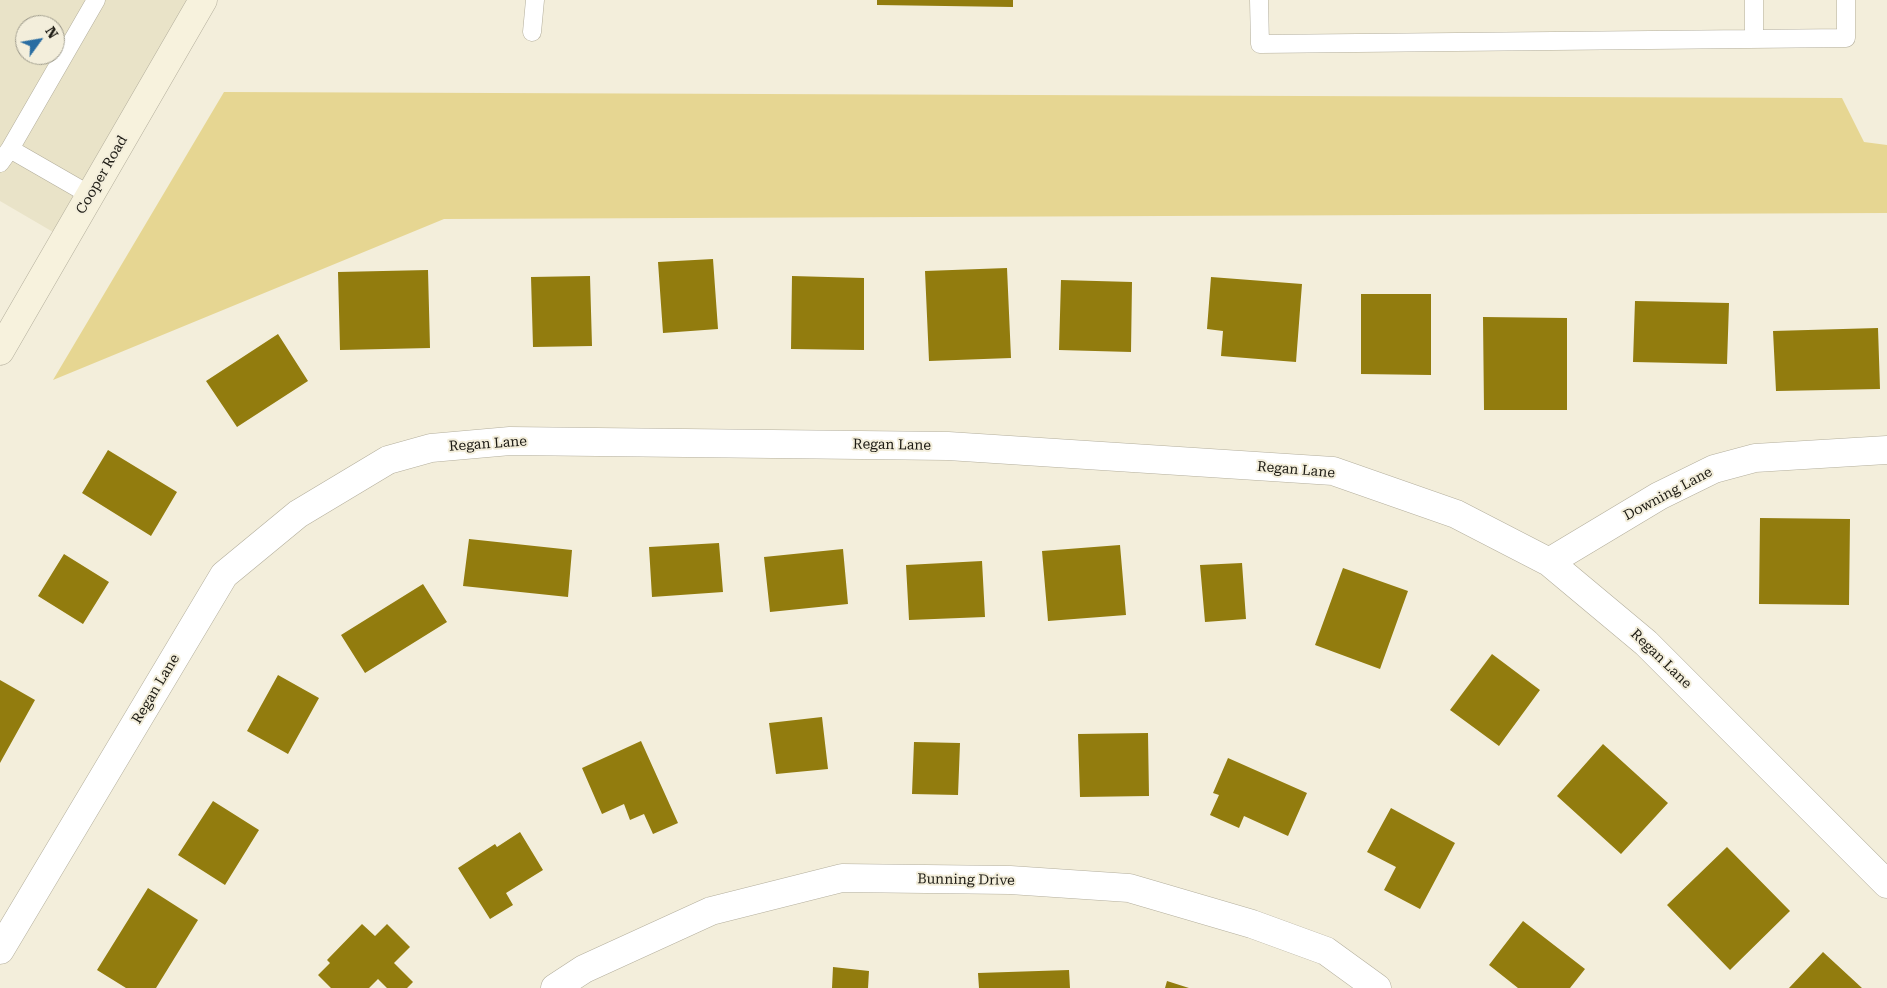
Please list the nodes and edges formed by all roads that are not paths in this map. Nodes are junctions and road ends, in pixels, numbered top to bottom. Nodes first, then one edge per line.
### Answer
1 (96, 0) edge
2 (204, 0) edge
3 (535, 0) edge
4 (1260, 0) edge
5 (1754, 0) edge
6 (1846, 0) edge
7 (532, 32) dead end
8 (1754, 39) junction
9 (5, 156) edge
10 (90, 196) junction
11 (0, 351) edge
12 (1887, 450) edge
13 (1549, 562) junction
14 (1887, 884) edge
15 (0, 950) edge
16 (555, 988) edge
17 (1377, 988) edge

1 - 9 lane
2 - 10 street, Cooper Road
3 - 7 lane
4 - 8 lane
5 - 8 lane
6 - 8 lane
9 - 10 lane
10 - 11 street, Cooper Road
12 - 13 street, Downing Lane
13 - 14 street, Regan Lane
13 - 15 street, Regan Lane
16 - 17 street, Bunning Drive

